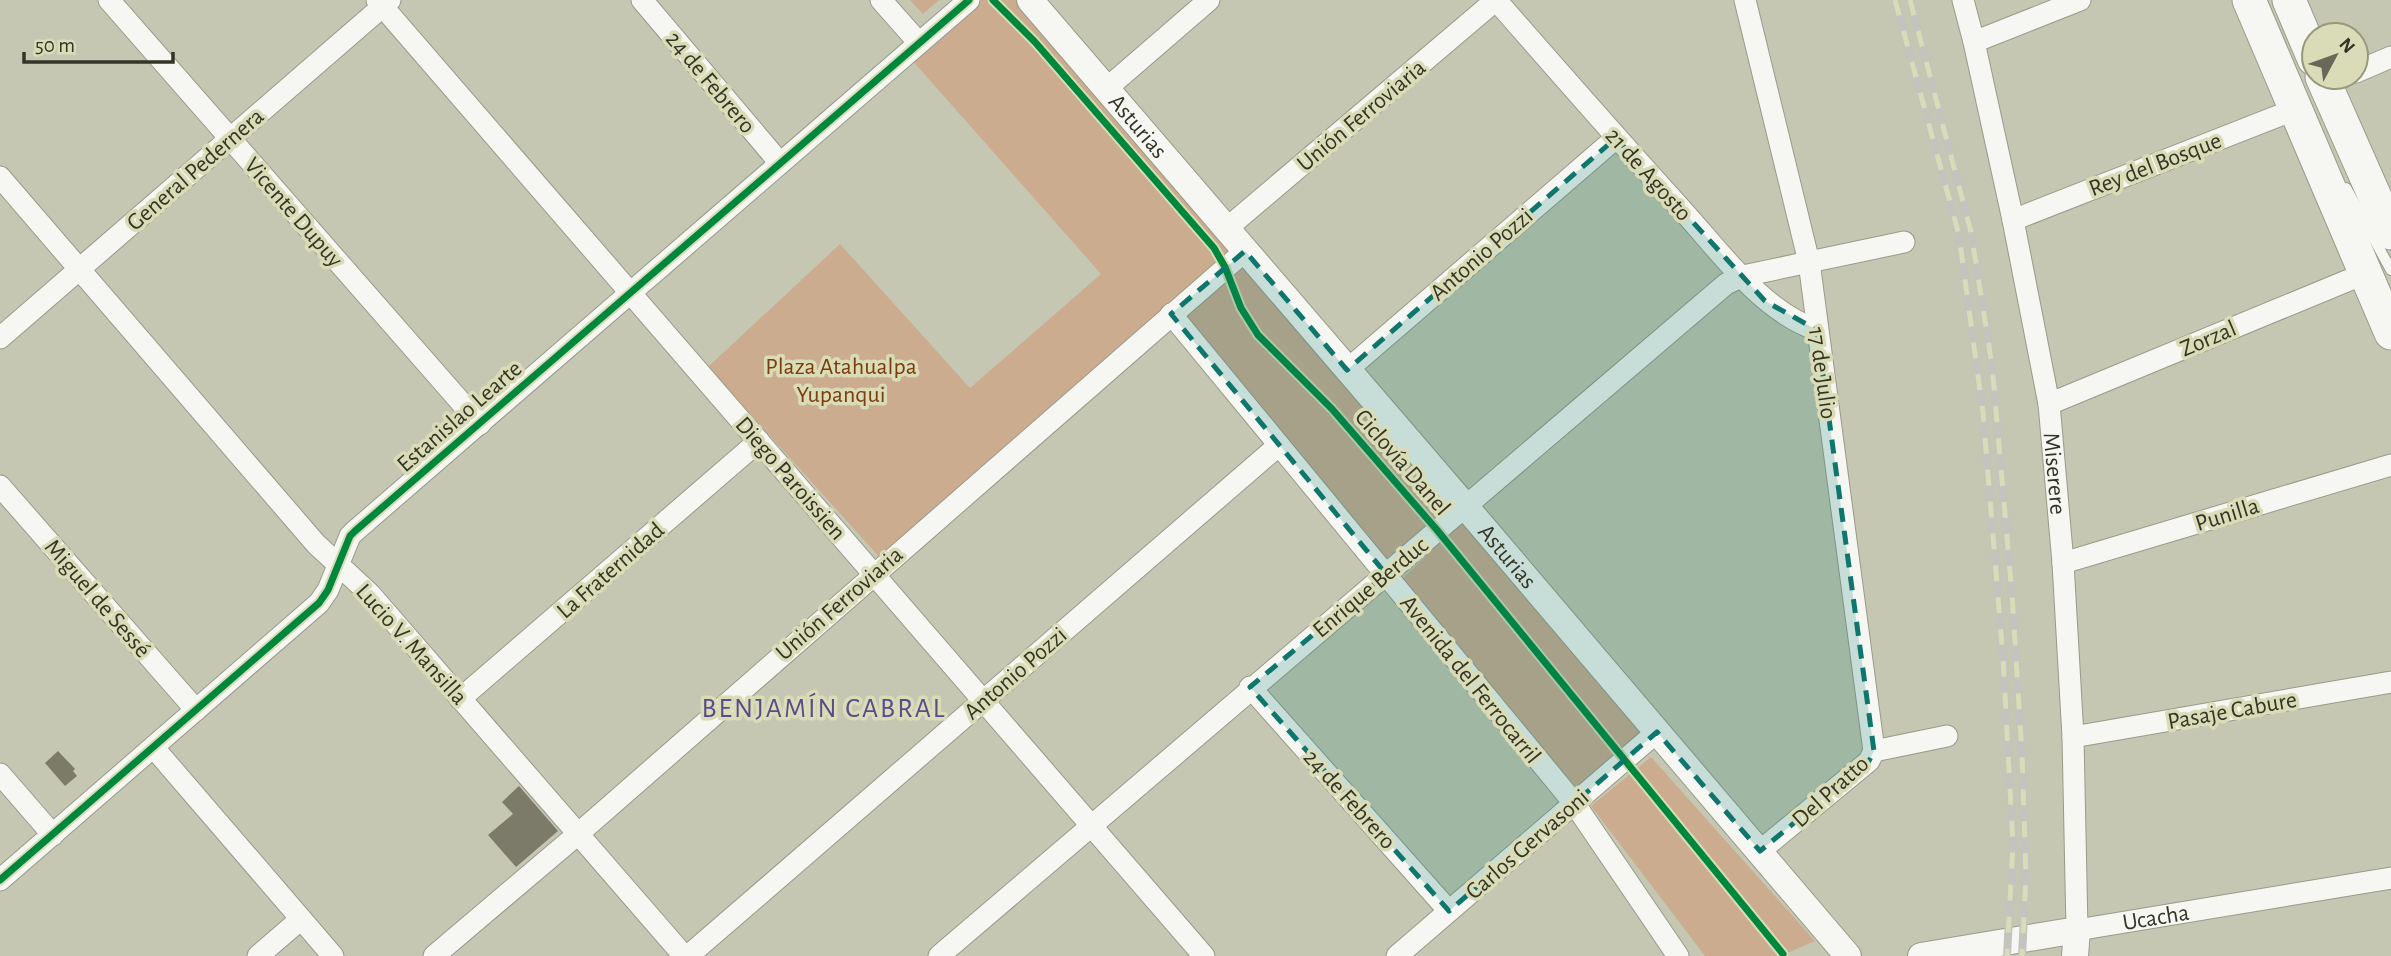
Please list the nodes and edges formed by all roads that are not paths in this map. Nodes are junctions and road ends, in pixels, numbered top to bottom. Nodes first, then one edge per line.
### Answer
1 (109, 0) edge
2 (642, 0) edge
3 (881, 0) edge
4 (968, 0) edge
5 (1030, 0) edge
6 (1209, 0) edge
7 (1496, 0) edge
8 (1745, 0) edge
9 (1963, 0) edge
10 (2080, 0) edge
11 (2249, 0) edge
12 (384, 2) edge
13 (2290, 5) edge
14 (2300, 24) edge
15 (919, 43) junction
16 (1975, 43) junction
17 (2391, 57) edge
18 (2370, 66) edge
19 (1106, 89) junction
20 (2333, 91) edge
21 (2296, 109) junction
22 (1616, 138) junction
23 (230, 139) junction
24 (780, 163) junction
25 (0, 177) edge
26 (2013, 220) junction
27 (1226, 229) junction
28 (2391, 233) edge
29 (1904, 242) dead end
30 (1245, 251) junction
31 (1809, 262) junction
32 (79, 270) junction
33 (2378, 271) edge
34 (1742, 276) junction
35 (631, 293) junction
36 (1171, 314) junction
37 (1817, 330) junction
38 (2391, 334) edge
39 (0, 338) edge
40 (1347, 370) junction
41 (2049, 404) junction
42 (480, 424) junction
43 (759, 441) junction
44 (1279, 445) junction
45 (2391, 465) edge
46 (0, 486) edge
47 (1465, 506) junction
48 (2063, 563) junction
49 (339, 565) junction
50 (873, 573) junction
51 (1386, 574) junction
52 (2391, 682) edge
53 (1250, 687) junction
54 (460, 699) junction
55 (983, 701) junction
56 (196, 710) junction
57 (1657, 732) junction
58 (1947, 736) dead end
59 (2073, 737) junction
60 (154, 748) junction
61 (1874, 751) junction
62 (0, 774) edge
63 (1574, 803) junction
64 (1091, 825) junction
65 (578, 834) junction
66 (53, 835) junction
67 (1760, 851) junction
68 (2391, 878) edge
69 (0, 880) edge
70 (1449, 911) junction
71 (301, 919) junction
72 (2076, 943) edge
73 (949, 953) edge
74 (258, 956) edge
75 (333, 956) edge
76 (434, 956) edge
77 (686, 956) edge
78 (1204, 956) edge
79 (1397, 956) edge
80 (1678, 956) edge
81 (1848, 956) edge
82 (1921, 956) edge

1 - 23 street, Vicente Dupuy
2 - 24 street, 24 de Febrero
3 - 15 street
4 - 15 street, Estanislao Learte
5 - 19 street, Asturias
6 - 19 street
7 - 22 street, 21 de Agosto
7 - 27 street, Unión Ferroviaria
8 - 31 street, 17 de Julio
9 - 16 street, Miserere
10 - 16 street
11 - 21 main road
12 - 23 street, General Pedernera
12 - 35 street, Diego Paroissien
13 - 14 main road
15 - 24 street, Estanislao Learte
16 - 26 street, Miserere
17 - 18 street
19 - 27 street, Asturias
20 - 28 main road
21 - 26 street, Rey del Bosque
21 - 33 main road
22 - 34 street, 21 de Agosto
22 - 40 street, Antonio Pozzi
23 - 32 street, General Pedernera
23 - 42 street, Vicente Dupuy
24 - 35 street, Estanislao Learte
25 - 32 street, Lucio V. Mansilla
26 - 41 street, Miserere
27 - 30 street, Asturias
29 - 31 street, Enrique Berduc
30 - 36 street, Unión Ferroviaria
30 - 40 street, Asturias
31 - 34 street, Enrique Berduc
31 - 37 street, 17 de Julio
32 - 39 street, General Pedernera
32 - 49 street, Lucio V. Mansilla
33 - 38 main road
33 - 41 street, Zorzal
34 - 37 street, 21 de Agosto
34 - 47 street, Enrique Berduc
35 - 42 street, Estanislao Learte
35 - 43 street, Diego Paroissien
36 - 44 street, Avenida del Ferrocarril
36 - 50 street, Unión Ferroviaria
37 - 61 street, 17 de Julio
40 - 47 street, Asturias
41 - 48 street, Miserere
42 - 49 street, Estanislao Learte
43 - 50 street, Diego Paroissien
43 - 54 street, La Fraternidad
44 - 51 street, Avenida del Ferrocarril
44 - 55 street, Antonio Pozzi
45 - 48 street, Punilla
46 - 56 street, Miguel de Sessé
47 - 51 street, Enrique Berduc
47 - 57 street, Asturias
48 - 59 street, Miserere
49 - 54 street, Lucio V. Mansilla
49 - 56 street, Estanislao Learte
50 - 55 street, Diego Paroissien
50 - 65 street, Unión Ferroviaria
51 - 53 street, Enrique Berduc
51 - 63 street, Avenida del Ferrocarril
52 - 59 street, Pasaje Cabure
53 - 64 street, Enrique Berduc
53 - 70 street, 24 de Febrero
54 - 65 street, Lucio V. Mansilla
55 - 64 street, Diego Paroissien
55 - 77 street, Antonio Pozzi
56 - 60 street, Estanislao Learte
57 - 63 street, Carlos Gervasoni
57 - 67 street, Asturias
58 - 61 street, Del Pratto
59 - 72 street, Miserere
60 - 66 street, Estanislao Learte
60 - 71 street
61 - 67 street, Del Pratto
62 - 66 street
63 - 70 street, Carlos Gervasoni
63 - 80 street, Avenida del Ferrocarril
64 - 73 street, Enrique Berduc
64 - 78 street, Diego Paroissien
65 - 76 street, Unión Ferroviaria
65 - 77 street, Lucio V. Mansilla
66 - 69 street, Estanislao Learte
67 - 81 street, Asturias
68 - 72 street, Ucacha
70 - 79 street, Carlos Gervasoni
71 - 74 street
71 - 75 street
72 - 82 street, Ucacha

